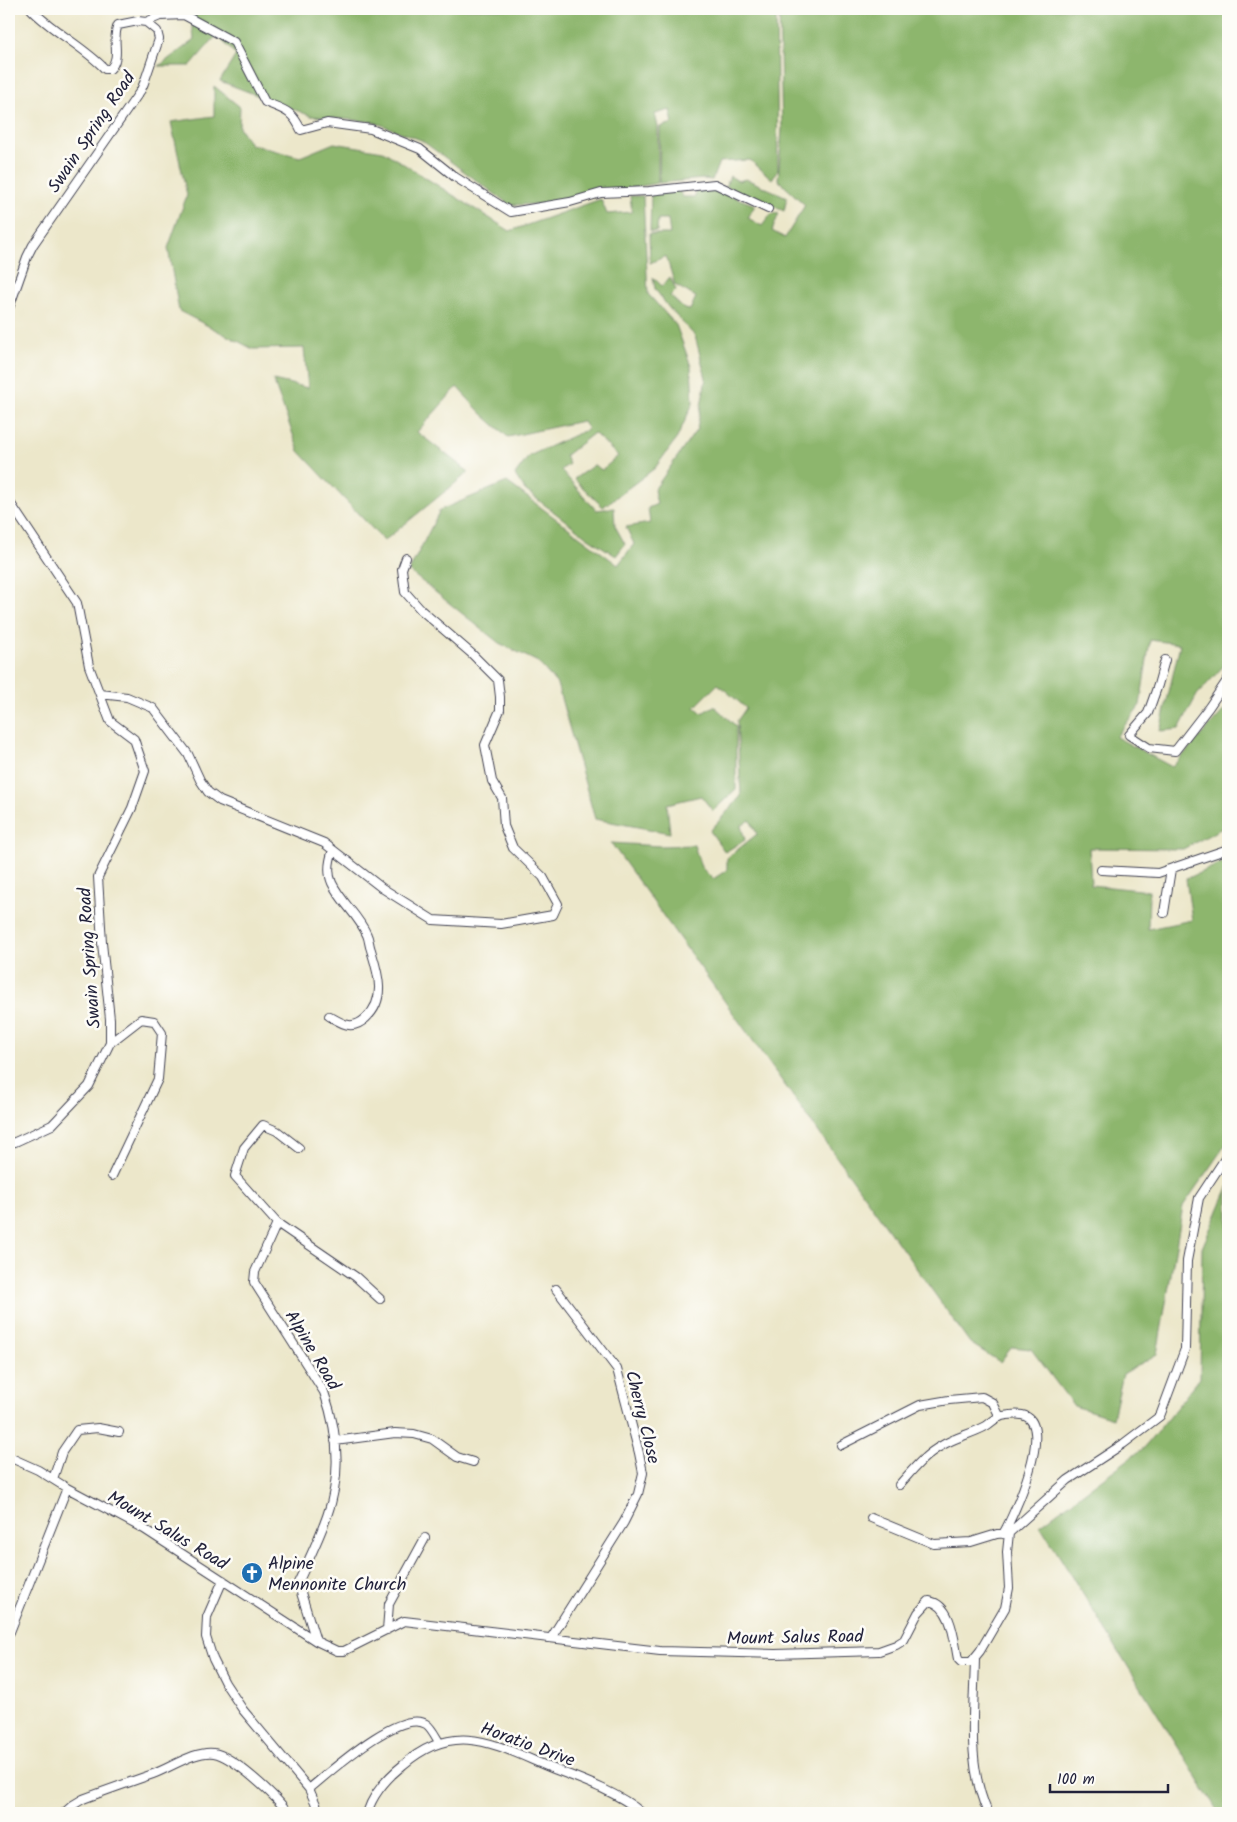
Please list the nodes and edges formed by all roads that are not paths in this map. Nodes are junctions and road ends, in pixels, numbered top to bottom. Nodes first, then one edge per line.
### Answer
1 (31, 9) edge
2 (146, 22) junction
3 (768, 209) dead end
4 (9, 308) edge
5 (9, 501) edge
6 (406, 558) dead end
7 (1165, 660) dead end
8 (1228, 679) edge
9 (100, 694) junction
10 (1228, 849) edge
11 (333, 850) junction
12 (1171, 869) junction
13 (1101, 870) dead end
14 (1164, 913) dead end
15 (329, 1016) dead end
16 (110, 1043) junction
17 (9, 1143) edge
18 (299, 1148) dead end
19 (1228, 1154) edge
20 (112, 1176) dead end
21 (277, 1223) junction
22 (556, 1290) dead end
23 (380, 1299) dead end
24 (1000, 1417) junction
25 (119, 1432) dead end
26 (335, 1441) junction
27 (841, 1445) dead end
28 (9, 1458) edge
29 (472, 1462) dead end
30 (53, 1479) junction
31 (899, 1485) dead end
32 (68, 1488) junction
33 (871, 1518) dead end
34 (1006, 1533) junction
35 (425, 1538) dead end
36 (223, 1580) junction
37 (387, 1630) junction
38 (10, 1632) edge
39 (551, 1638) junction
40 (316, 1641) junction
41 (974, 1659) junction
42 (439, 1742) junction
43 (309, 1790) junction
44 (64, 1813) edge
45 (288, 1813) edge
46 (320, 1813) edge
47 (367, 1813) edge
48 (642, 1813) edge
49 (988, 1813) edge

1 - 2 street, Swain Spring Road
2 - 3 street
2 - 4 street, Swain Spring Road
5 - 9 street, Swain Spring Road
6 - 11 street
7 - 8 street
9 - 11 street
9 - 16 street, Swain Spring Road
10 - 12 street
11 - 15 street
12 - 13 street
12 - 14 street
16 - 17 street, Swain Spring Road
16 - 20 street
18 - 21 street
19 - 34 street
21 - 23 street
21 - 26 street, Alpine Road
22 - 39 street, Cherry Close
24 - 27 street
24 - 31 street
24 - 34 street
25 - 30 street
26 - 29 street
26 - 40 street, Alpine Road
28 - 30 street, Mount Salus Road
30 - 32 street, Mount Salus Road
32 - 36 street, Mount Salus Road
32 - 38 street
33 - 34 street
34 - 41 street
35 - 37 street
36 - 40 street, Mount Salus Road
36 - 43 street
37 - 39 street, Mount Salus Road
37 - 40 street, Mount Salus Road
39 - 41 street, Mount Salus Road
41 - 49 street
42 - 43 street
42 - 47 street, Horatio Drive
42 - 48 street, Horatio Drive
43 - 46 street
44 - 45 street

